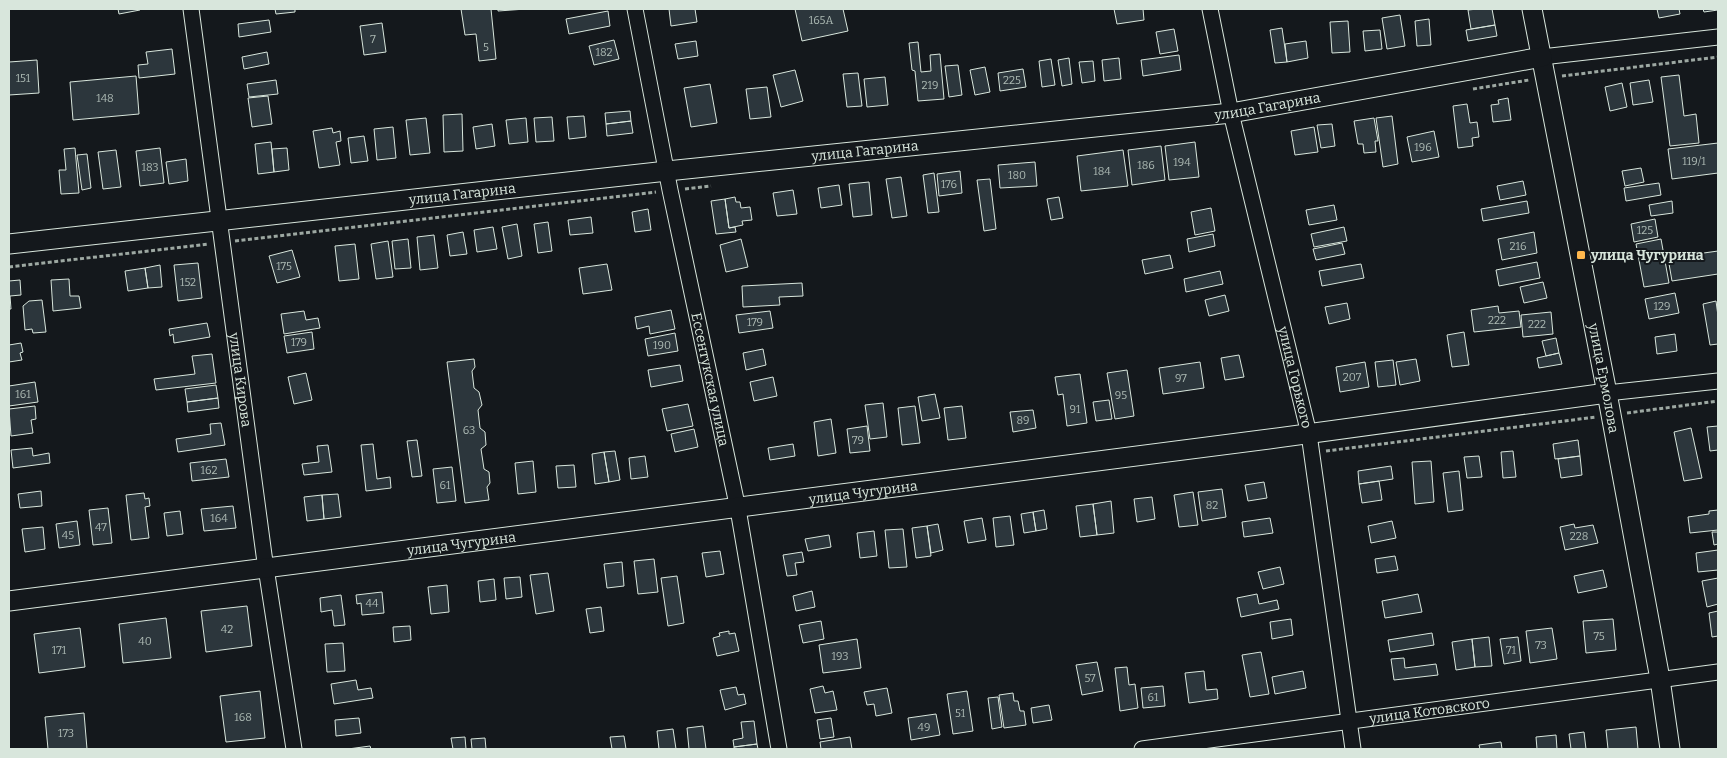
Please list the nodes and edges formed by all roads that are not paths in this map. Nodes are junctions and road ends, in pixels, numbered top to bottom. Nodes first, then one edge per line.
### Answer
1 (191, 9) edge
2 (635, 9) edge
3 (1210, 9) edge
4 (1532, 9) edge
5 (1718, 38) edge
6 (1542, 57) junction
7 (1231, 113) junction
8 (667, 171) junction
9 (220, 221) junction
10 (9, 244) edge
11 (1718, 380) edge
12 (1607, 393) junction
13 (1310, 434) junction
14 (738, 509) junction
15 (266, 568) junction
16 (9, 601) edge
17 (1718, 672) edge
18 (1660, 679) junction
19 (1349, 722) junction
20 (294, 749) edge
21 (779, 749) edge
22 (1142, 749) edge
23 (1353, 749) edge
24 (1670, 749) edge

1 - 9 street, улица Кирова
2 - 8 street, Ессентукская улица
3 - 7 street, улица Горького
4 - 6 street, улица Ермолова
5 - 6 street, улица Гагарина
6 - 7 street, улица Гагарина
6 - 12 street, улица Ермолова
7 - 8 street, улица Гагарина
7 - 13 street, улица Горького
8 - 9 street, улица Гагарина
8 - 14 street, Ессентукская улица
9 - 10 street, улица Гагарина
9 - 15 street, улица Кирова
11 - 12 street, улица Чугурина
12 - 13 street, улица Чугурина
12 - 18 street, улица Ермолова
13 - 14 street, улица Чугурина
13 - 19 street, улица Горького
14 - 15 street, улица Чугурина
14 - 21 street, Ессентукская улица
15 - 16 street, улица Чугурина
15 - 20 street, улица Кирова
17 - 18 street, улица Котовского
18 - 19 street, улица Котовского
18 - 24 street, улица Ермолова
19 - 22 street, улица Котовского
19 - 23 street, улица Горького

